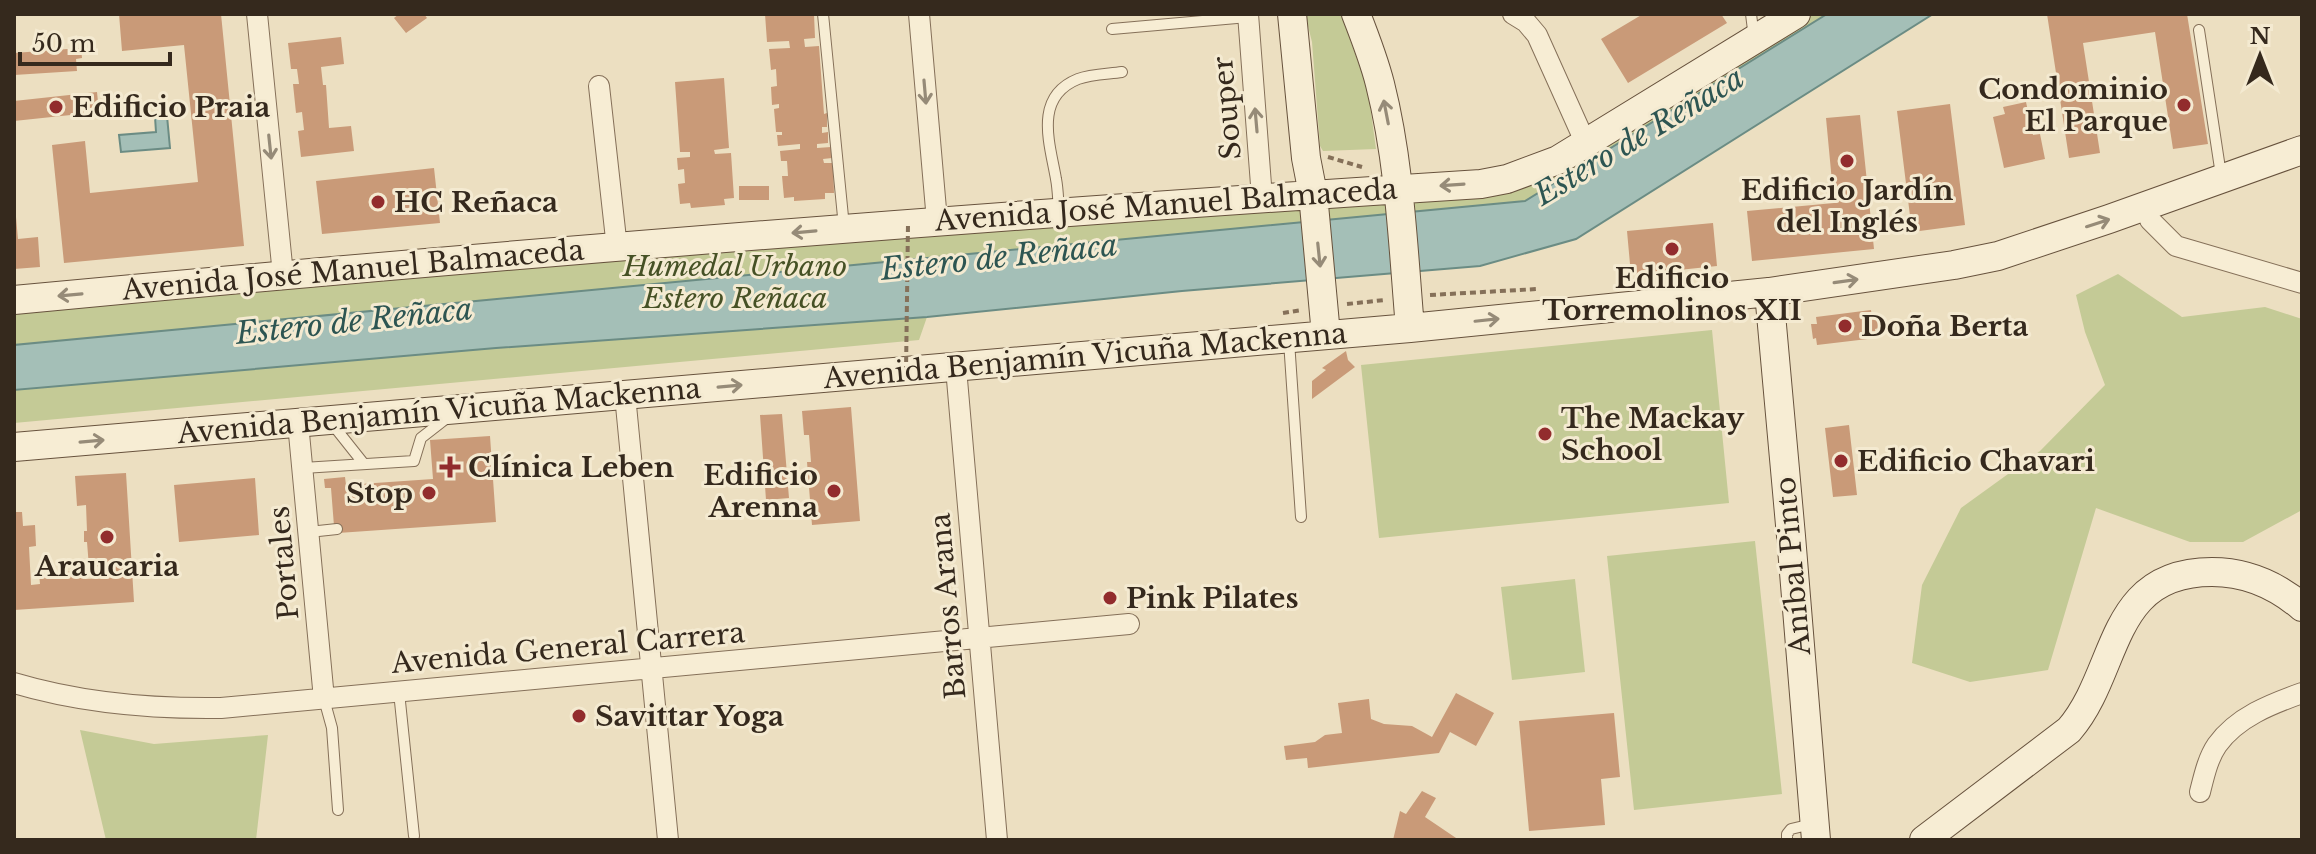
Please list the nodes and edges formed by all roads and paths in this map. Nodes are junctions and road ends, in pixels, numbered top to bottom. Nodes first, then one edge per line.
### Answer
1 (257, 14) edge
2 (823, 14) edge
3 (919, 14) edge
4 (1292, 14) edge
5 (1356, 14) edge
6 (1513, 14) edge
7 (1248, 15) edge
8 (1790, 16) edge
9 (1753, 27) edge
10 (1112, 29) dead end
11 (2199, 30) dead end
12 (1122, 72) dead end
13 (599, 86) dead end
14 (1586, 144) junction
15 (2302, 150) edge
16 (2222, 179) junction
17 (1262, 198) junction
18 (1398, 198) junction
19 (1314, 204) junction
20 (2146, 205) junction
21 (1060, 212) junction
22 (937, 221) junction
23 (908, 224) junction
24 (844, 229) junction
25 (617, 248) junction
26 (283, 275) junction
27 (2302, 283) edge
28 (1543, 290) dead end
29 (1407, 292) junction
30 (1769, 292) junction
31 (14, 300) edge
32 (1323, 302) junction
33 (1285, 326) junction
34 (1410, 328) junction
35 (1326, 335) junction
36 (956, 368) junction
37 (906, 372) junction
38 (625, 395) junction
39 (458, 409) junction
40 (330, 420) junction
41 (298, 423) junction
42 (14, 447) edge
43 (364, 464) junction
44 (303, 468) junction
45 (1301, 517) dead end
46 (337, 529) dead end
47 (309, 532) junction
48 (2302, 607) edge
49 (1129, 624) dead end
50 (978, 638) junction
51 (652, 668) junction
52 (14, 683) edge
53 (399, 692) junction
54 (2302, 693) edge
55 (324, 699) junction
56 (2200, 792) dead end
57 (338, 810) dead end
58 (1815, 832) edge
59 (414, 836) dead end
60 (668, 840) edge
61 (997, 840) edge
62 (1787, 840) edge
63 (1924, 840) edge

1 -> 26 street
2 - 24 lane
3 -> 22 street
4 - 19 main road
18 -> 5 main road
6 - 14 street
7 - 10 lane
17 -> 7 street, Souper
8 - 9 main road, Avenida José Manuel Balmaceda
9 - 14 main road, Avenida José Manuel Balmaceda
11 - 16 lane
12 - 21 lane
13 - 25 street
14 -> 18 main road, Avenida José Manuel Balmaceda
15 - 16 main road, Avenida Benjamín Vicuña Mackenna
16 - 20 main road, Avenida Benjamín Vicuña Mackenna
17 - 19 main road, Avenida José Manuel Balmaceda
17 - 21 main road, Avenida José Manuel Balmaceda
18 - 19 main road, Avenida José Manuel Balmaceda
18 - 29 main road
19 -> 32 main road
20 - 27 street
30 -> 20 main road, Avenida Benjamín Vicuña Mackenna
21 - 22 main road, Avenida José Manuel Balmaceda
22 - 23 main road, Avenida José Manuel Balmaceda
23 - 24 main road, Avenida José Manuel Balmaceda
23 - 37 path, bridge
24 -> 25 main road, Avenida José Manuel Balmaceda
25 - 26 main road, Avenida José Manuel Balmaceda
26 -> 31 main road, Avenida José Manuel Balmaceda
28 - 29 path
29 - 32 path
29 - 34 main road
34 -> 30 main road, Avenida Benjamín Vicuña Mackenna
30 - 58 main road, Aníbal Pinto
32 - 33 path
32 - 35 main road
33 - 35 main road, Avenida Benjamín Vicuña Mackenna
33 - 36 main road, Avenida Benjamín Vicuña Mackenna
33 - 45 lane
34 - 35 main road, Avenida Benjamín Vicuña Mackenna
36 - 37 main road, Avenida Benjamín Vicuña Mackenna
36 - 50 street, Barros Arana
38 -> 37 main road, Avenida Benjamín Vicuña Mackenna
38 - 39 main road, Avenida Benjamín Vicuña Mackenna
38 - 51 street
39 - 40 main road, Avenida Benjamín Vicuña Mackenna
39 - 43 lane
40 - 41 main road, Avenida Benjamín Vicuña Mackenna
40 - 43 lane
42 -> 41 main road, Avenida Benjamín Vicuña Mackenna
41 - 44 street, Portales
43 - 44 lane
44 - 47 street, Portales
46 - 47 lane
47 - 55 street, Portales
48 - 63 main road
49 - 50 street, Avenida General Carrera
50 - 51 street, Avenida General Carrera
50 - 61 street, Barros Arana
51 - 53 street, Avenida General Carrera
51 - 60 street
52 - 55 street, Avenida General Carrera
53 - 55 street, Avenida General Carrera
53 - 59 lane
54 - 56 street
55 - 57 lane
58 - 62 lane

